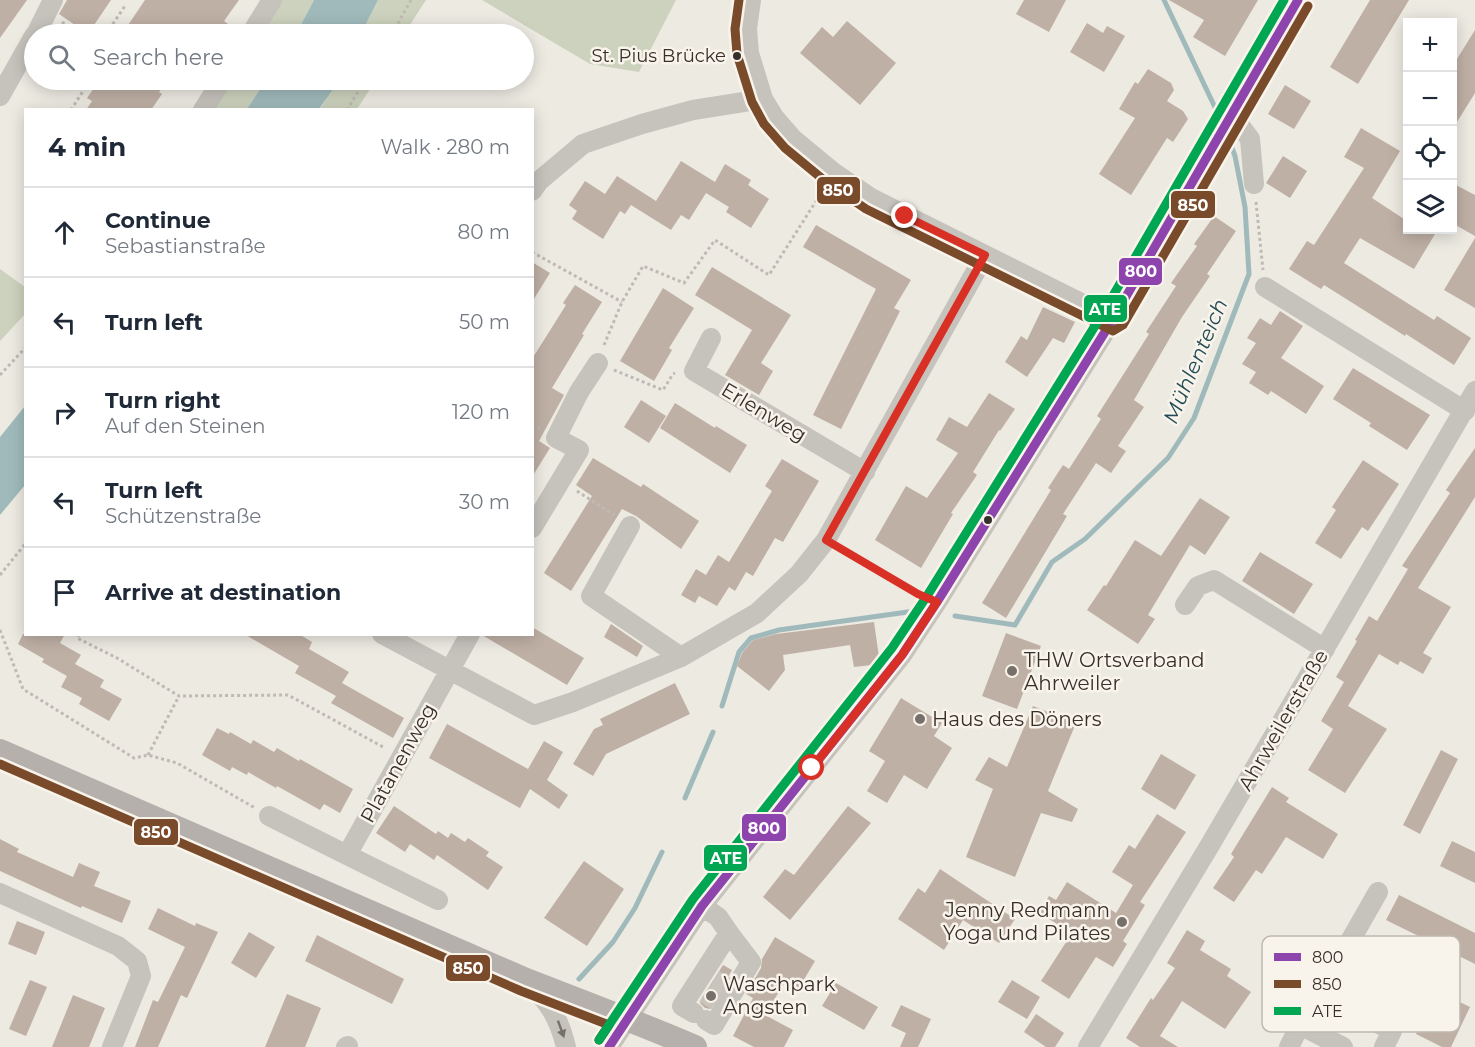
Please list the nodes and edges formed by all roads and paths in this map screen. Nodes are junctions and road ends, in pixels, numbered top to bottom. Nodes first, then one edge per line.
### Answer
1 (53, 0) edge
2 (272, 0) edge
3 (411, 0) edge
4 (751, 0) edge
5 (1298, 0) edge
6 (125, 6) dead end
7 (41, 24) edge
8 (113, 24) edge
9 (256, 24) edge
10 (398, 24) edge
11 (24, 54) edge
12 (84, 90) edge
13 (215, 90) edge
14 (359, 90) edge
15 (0, 96) edge
16 (763, 99) junction
17 (72, 108) edge
18 (203, 108) edge
19 (348, 108) edge
20 (1227, 124) junction
21 (833, 172) junction
22 (1254, 184) joint
23 (534, 188) edge
24 (534, 253) edge
25 (985, 255) junction
26 (1265, 287) joint
27 (622, 302) junction
28 (1113, 319) junction
29 (711, 338) dead end
30 (24, 349) edge
31 (598, 363) junction
32 (694, 371) junction
33 (0, 375) edge
34 (1475, 391) edge
35 (1465, 411) junction
36 (865, 472) junction
37 (560, 481) junction
38 (534, 525) edge
39 (630, 526) joint
40 (826, 540) junction
41 (24, 545) edge
42 (0, 575) edge
43 (937, 602) junction
44 (1185, 604) dead end
45 (0, 630) edge
46 (78, 636) edge
47 (386, 636) edge
48 (469, 636) edge
49 (1325, 649) junction
50 (681, 657) junction
51 (449, 670) junction
52 (179, 696) junction
53 (0, 752) edge
54 (148, 754) junction
55 (401, 757) junction
56 (269, 816) joint
57 (347, 855) junction
58 (1378, 892) dead end
59 (0, 893) edge
60 (438, 900) dead end
61 (702, 906) junction
62 (729, 933) junction
63 (1353, 936) edge
64 (526, 980) junction
65 (714, 990) junction
66 (628, 1018) junction
67 (1296, 1032) edge
68 (1314, 1032) edge
69 (1392, 1032) edge
70 (112, 1047) edge
71 (566, 1047) edge
72 (609, 1047) edge
73 (695, 1047) edge
74 (1088, 1047) edge
75 (1289, 1047) edge
76 (1343, 1047) edge
77 (1384, 1047) edge

1 - 7 street
2 - 9 street
3 - 10 path
4 - 16 street
5 - 20 street
6 - 8 path
11 - 15 street
12 - 17 path
13 - 18 street
14 - 19 path
16 - 21 street
16 - 23 street
20 - 22 street
20 - 28 street
21 - 25 street
21 - 27 path
22 - 26 path
24 - 27 path
25 - 28 street
25 - 36 street
26 - 35 street
27 - 31 path
28 - 43 street
29 - 32 street
30 - 33 path
31 - 32 path
31 - 37 street
32 - 36 street, Erlenweg
34 - 35 street, Ahrweilerstraße
35 - 49 street, Ahrweilerstraße
36 - 40 street
37 - 38 street
37 - 39 path
39 - 50 street
40 - 43 path
40 - 50 street
41 - 42 path
43 - 61 street
44 - 49 street
45 - 54 path
46 - 52 path
47 - 51 street
48 - 51 street, Platanenweg
49 - 74 street, Ahrweilerstraße
50 - 51 street
51 - 55 street, Platanenweg
52 - 54 path
52 - 55 path
53 - 64 main road
54 - 56 path
55 - 57 street, Platanenweg
56 - 57 street
57 - 60 street
58 - 63 street
59 - 70 street
61 - 62 street
61 - 66 street
62 - 65 street
62 - 65 street
64 - 66 main road
64 -> 71 street
65 - 65 street
66 - 72 street
66 - 73 main road
67 - 75 street
68 - 76 street
69 - 77 street

